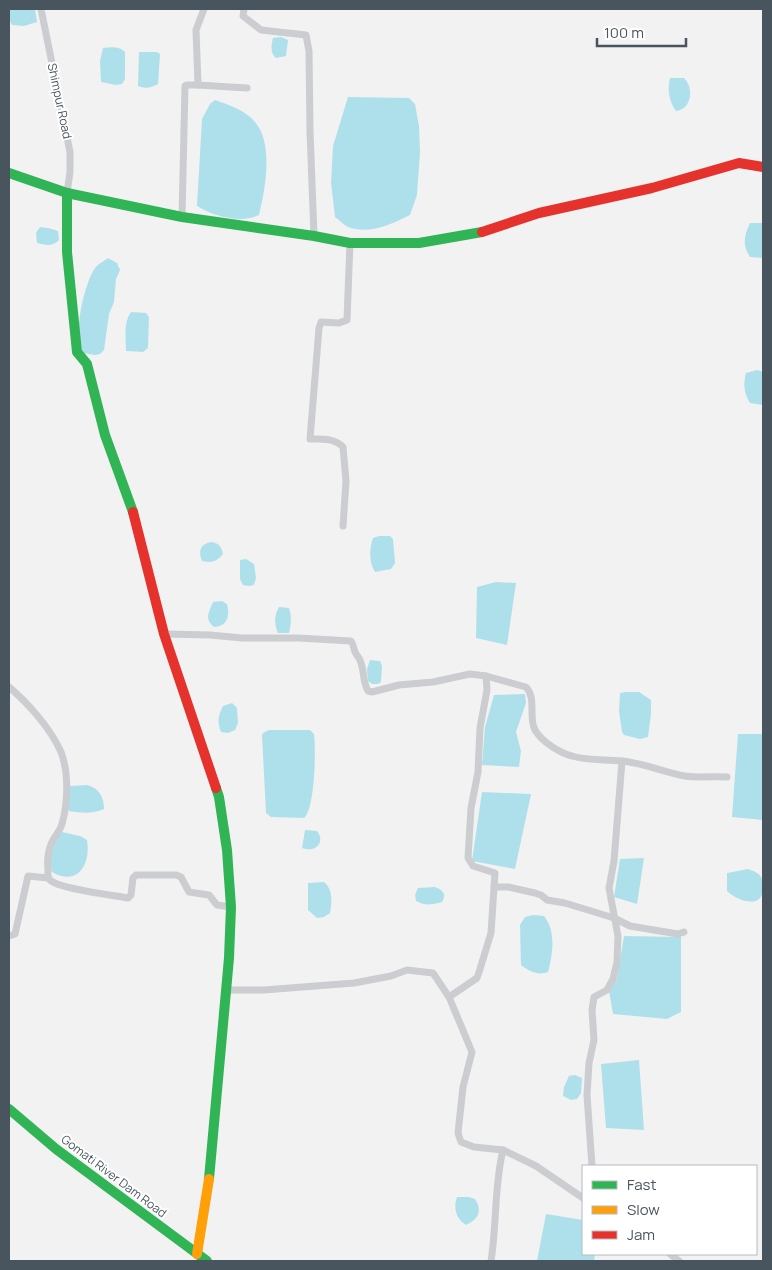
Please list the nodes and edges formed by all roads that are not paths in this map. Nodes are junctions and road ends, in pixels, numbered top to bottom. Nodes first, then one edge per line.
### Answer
1 (41, 9) edge
2 (204, 9) edge
3 (244, 9) edge
4 (198, 85) junction
5 (247, 88) dead end
6 (763, 167) edge
7 (9, 172) edge
8 (67, 193) junction
9 (182, 217) junction
10 (314, 236) junction
11 (350, 243) junction
12 (343, 526) dead end
13 (164, 634) junction
14 (486, 676) junction
15 (9, 687) edge
16 (622, 761) junction
17 (727, 777) dead end
18 (48, 878) junction
19 (494, 887) junction
20 (231, 907) junction
21 (614, 918) junction
22 (684, 932) dead end
23 (9, 936) edge
24 (226, 990) junction
25 (449, 997) junction
26 (9, 1108) edge
27 (503, 1150) junction
28 (592, 1165) edge
29 (582, 1197) edge
30 (197, 1254) junction
31 (207, 1261) edge
32 (490, 1261) edge

1 - 8 street, Shimpur Road
2 - 4 street
3 - 10 street
4 - 5 street
4 - 9 street
6 - 11 street
7 - 8 street
8 - 9 street
8 - 13 street
9 - 10 street
10 - 11 street
11 - 12 street
13 - 14 street
13 - 20 street
14 - 16 street
14 - 19 street
15 - 18 street
16 - 17 street
16 - 21 street
18 - 20 street
18 - 23 street
19 - 21 street
19 - 25 street
20 - 24 street
21 - 22 street
21 - 28 street
24 - 25 street
24 - 30 street
25 - 27 street
26 - 30 street, Gomati River Dam Road
27 - 29 street
27 - 32 street
30 - 31 street, Gomati River Dam Road

